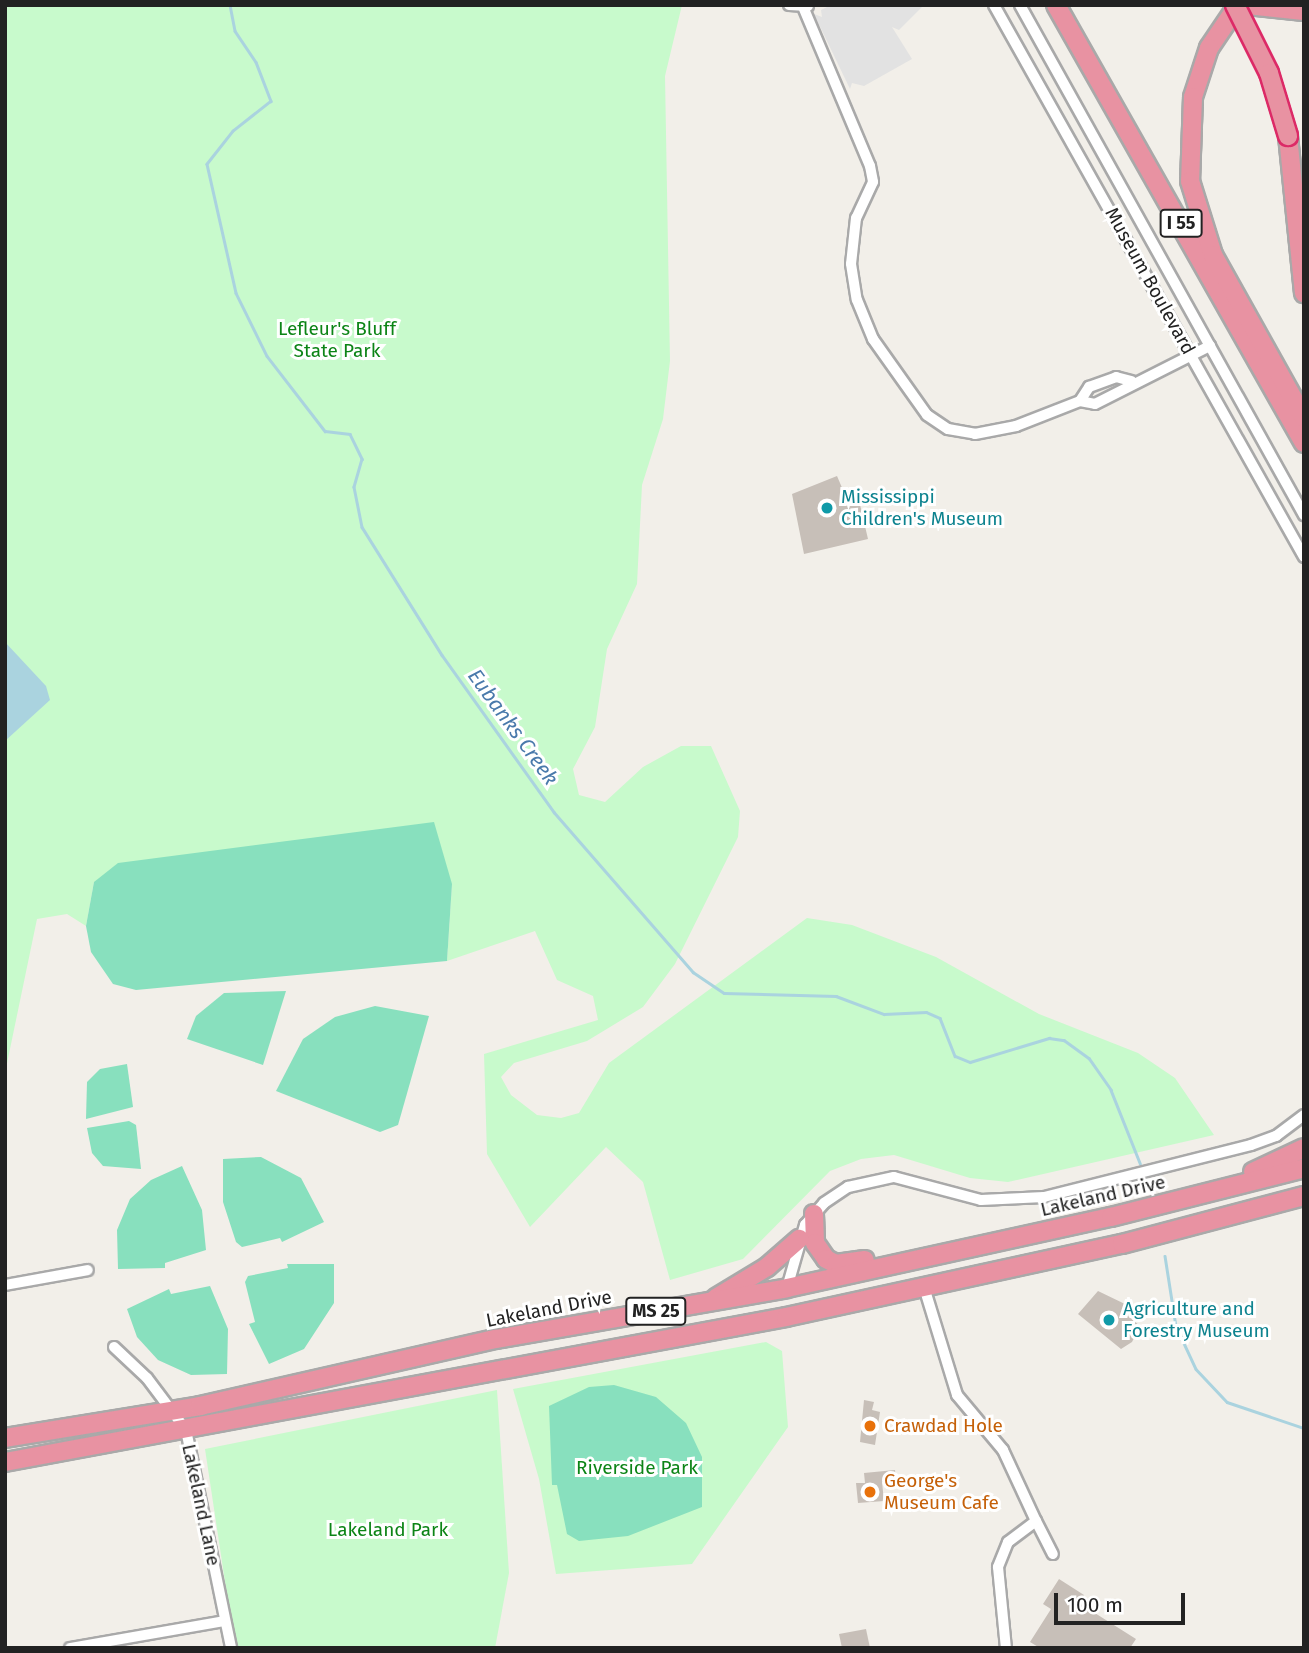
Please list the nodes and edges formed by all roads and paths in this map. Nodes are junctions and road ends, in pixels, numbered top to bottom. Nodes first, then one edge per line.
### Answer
1 (789, 5) edge
2 (994, 5) edge
3 (1020, 5) edge
4 (1056, 5) edge
5 (1237, 5) edge
6 (1247, 5) edge
7 (806, 7) edge
8 (1304, 11) edge
9 (1304, 293) edge
10 (1210, 346) junction
11 (1192, 356) junction
12 (1131, 381) junction
13 (1080, 401) junction
14 (1304, 418) edge
15 (1304, 443) edge
16 (1304, 514) edge
17 (1304, 557) edge
18 (1304, 1115) edge
19 (1304, 1148) edge
20 (1304, 1168) edge
21 (1198, 1195) junction
22 (1304, 1196) edge
23 (1304, 1206) edge
24 (814, 1214) junction
25 (1220, 1221) junction
26 (799, 1239) junction
27 (913, 1261) junction
28 (88, 1270) dead end
29 (5, 1285) edge
30 (924, 1287) junction
31 (787, 1288) junction
32 (713, 1301) junction
33 (786, 1317) junction
34 (496, 1339) junction
35 (114, 1347) dead end
36 (502, 1368) junction
37 (356, 1372) junction
38 (360, 1398) junction
39 (169, 1411) junction
40 (186, 1430) junction
41 (5, 1438) edge
42 (5, 1462) edge
43 (1036, 1521) junction
44 (1053, 1554) dead end
45 (226, 1621) junction
46 (105, 1644) edge
47 (70, 1648) edge
48 (231, 1648) edge
49 (1006, 1648) edge

1 - 7 street
2 - 11 street, Museum Boulevard
3 - 10 street, Museum Boulevard
4 - 15 highway, I 55
5 - 9 highway, bridge
5 - 14 highway
6 - 8 highway
7 - 13 street
10 - 11 street
10 - 16 street, Museum Boulevard
11 - 12 street
11 - 17 street, Museum Boulevard
12 - 13 street
12 - 13 street
18 - 24 street
19 - 21 highway
20 - 21 highway, Lakeland Drive / MS 25
21 - 27 highway, Lakeland Drive / MS 25
22 - 25 highway, MS 25
23 - 25 highway
24 - 26 street
24 - 27 highway
25 - 30 highway, MS 25
26 - 31 street
26 - 32 highway
27 - 30 highway
27 - 31 highway, Lakeland Drive / MS 25
28 - 29 street
30 - 33 highway, MS 25
30 - 43 street
31 - 32 highway, Lakeland Drive / MS 25
31 - 33 highway
32 - 34 highway, Lakeland Drive / MS 25
33 - 36 highway, MS 25
34 - 36 highway
34 - 37 highway, Lakeland Drive / MS 25
35 - 39 street, Lakeland Lane
36 - 38 highway, MS 25
37 - 38 highway
37 - 39 highway, Lakeland Drive / MS 25
38 - 40 highway, MS 25
39 - 40 street, Lakeland Lane
39 - 41 highway, Lakeland Drive / MS 25
40 - 42 highway, MS 25
40 - 45 street, Lakeland Lane
43 - 44 street
43 - 49 street
45 - 46 street
45 - 48 street, Lakeland Lane
46 - 47 street

